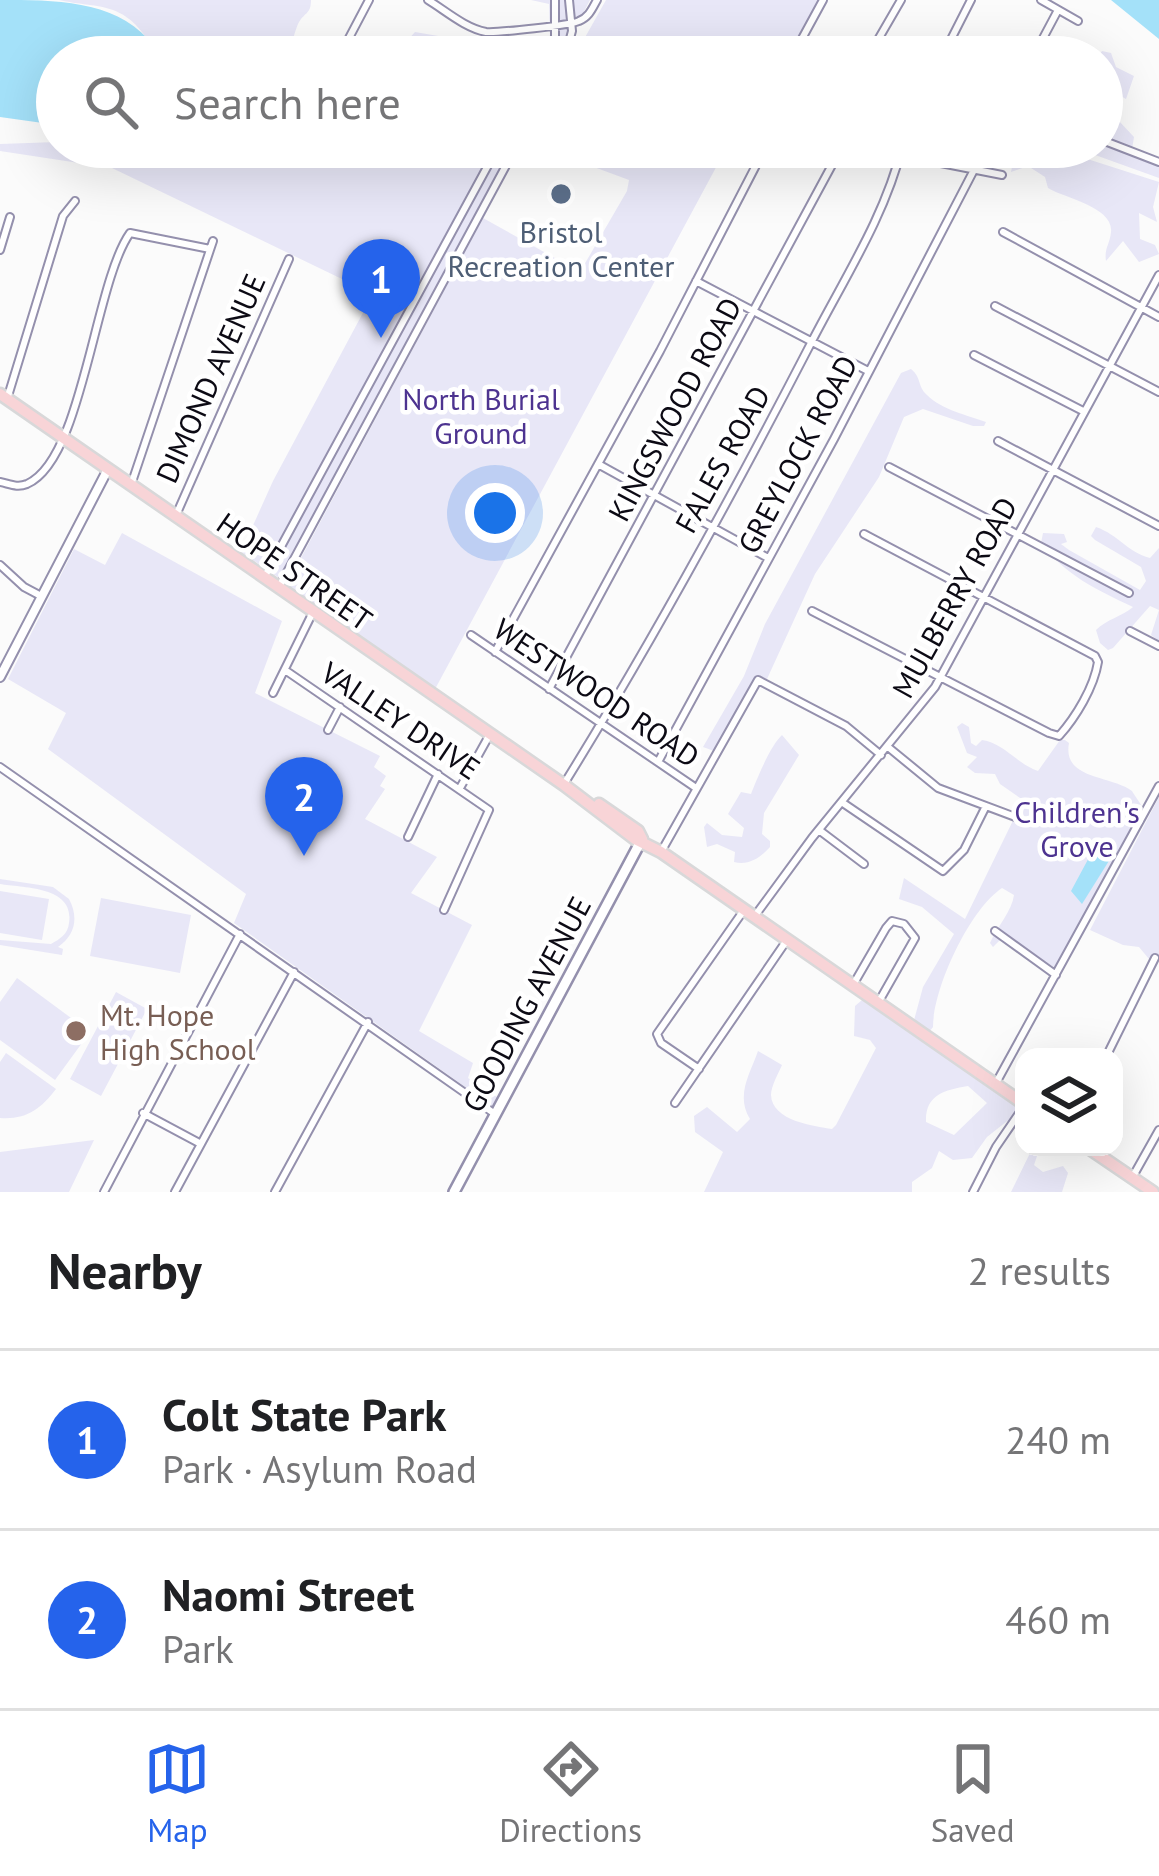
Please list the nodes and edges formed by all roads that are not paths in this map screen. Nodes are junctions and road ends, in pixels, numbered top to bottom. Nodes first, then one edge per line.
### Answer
1 (370, 0) edge
2 (428, 0) edge
3 (555, 0) edge
4 (569, 0) edge
5 (597, 0) edge
6 (823, 0) edge
7 (902, 0) edge
8 (971, 0) edge
9 (1041, 0) edge
10 (1058, 10) junction
11 (1078, 21) dead end
12 (556, 23) junction
13 (572, 25) junction
14 (350, 36) edge
15 (553, 36) edge
16 (570, 36) edge
17 (803, 36) edge
18 (881, 36) edge
19 (953, 36) edge
20 (1045, 36) edge
21 (1123, 148) edge
22 (1159, 162) edge
23 (487, 168) edge
24 (505, 168) edge
25 (755, 168) edge
26 (830, 168) edge
27 (895, 168) edge
28 (974, 168) joint
29 (1002, 175) dead end
30 (75, 201) dead end
31 (10, 217) dead end
32 (1003, 232) dead end
33 (0, 250) edge
34 (289, 259) dead end
35 (1159, 275) edge
36 (427, 277) junction
37 (696, 281) junction
38 (441, 284) junction
39 (1142, 305) junction
40 (995, 306) dead end
41 (754, 311) junction
42 (1159, 317) edge
43 (812, 341) junction
44 (974, 355) dead end
45 (1108, 366) junction
46 (869, 371) junction
47 (1159, 392) edge
48 (3, 397) edge
49 (1083, 411) junction
50 (63, 438) junction
51 (998, 441) dead end
52 (597, 463) junction
53 (889, 466) dead end
54 (108, 470) junction
55 (1052, 470) junction
56 (0, 482) edge
57 (131, 485) junction
58 (654, 496) junction
59 (175, 517) junction
60 (1159, 526) edge
61 (712, 527) junction
62 (863, 534) dead end
63 (1018, 534) junction
64 (768, 558) junction
65 (0, 565) edge
66 (264, 578) junction
67 (278, 588) junction
68 (1129, 593) dead end
69 (41, 596) junction
70 (985, 597) junction
71 (812, 611) dead end
72 (313, 612) junction
73 (1130, 631) dead end
74 (471, 635) dead end
75 (1159, 646) edge
76 (495, 652) junction
77 (285, 670) junction
78 (942, 676) junction
79 (0, 677) edge
80 (549, 688) junction
81 (273, 693) dead end
82 (340, 707) junction
83 (603, 724) junction
84 (328, 730) dead end
85 (490, 734) junction
86 (888, 747) junction
87 (881, 755) junction
88 (658, 762) junction
89 (0, 767) edge
90 (438, 774) junction
91 (564, 784) junction
92 (1159, 786) edge
93 (460, 788) junction
94 (696, 788) junction
95 (841, 802) junction
96 (986, 806) junction
97 (1018, 818) dead end
98 (819, 830) junction
99 (408, 837) dead end
100 (642, 839) junction
101 (661, 852) junction
102 (864, 864) dead end
103 (444, 910) dead end
104 (749, 913) junction
105 (995, 932) dead end
106 (240, 934) junction
107 (788, 940) junction
108 (1155, 958) dead end
109 (294, 971) junction
110 (1056, 975) junction
111 (853, 985) junction
112 (878, 1003) junction
113 (368, 1022) junction
114 (1110, 1048) edge
115 (699, 1070) junction
116 (996, 1083) junction
117 (1015, 1098) edge
118 (675, 1103) dead end
119 (143, 1113) junction
120 (495, 1114) junction
121 (1015, 1120) edge
122 (1159, 1130) edge
123 (201, 1144) junction
124 (1100, 1156) edge
125 (1132, 1178) junction
126 (104, 1192) edge
127 (175, 1192) edge
128 (275, 1192) edge
129 (454, 1192) edge
130 (973, 1192) edge
131 (1153, 1192) edge

1 - 14 street
2 - 12 street
3 - 12 street
4 - 13 street
5 - 13 street
6 - 17 street
7 - 18 street
8 - 19 street
9 - 10 street
10 - 11 street
10 - 20 street
12 - 13 street
12 - 15 street
13 - 16 street
21 - 22 street
23 - 36 street
24 - 38 street
25 - 37 street
26 - 41 street, KINGSWOOD ROAD
27 - 43 street, FALES ROAD
28 - 29 street
28 - 46 street, GREYLOCK ROAD
30 - 48 street
31 - 33 street
32 - 39 street
34 - 59 street, DIMOND AVENUE
35 - 39 street, MULBERRY ROAD
36 - 38 street
36 - 66 street
37 - 41 street
37 - 52 street
38 - 67 street
39 - 42 street
39 - 45 street, MULBERRY ROAD
40 - 45 street
41 - 43 street
41 - 58 street, KINGSWOOD ROAD
43 - 46 street
43 - 61 street, FALES ROAD
44 - 49 street
45 - 47 street
45 - 49 street, MULBERRY ROAD
46 - 64 street, GREYLOCK ROAD
48 - 50 main road, HOPE STREET
49 - 55 street, MULBERRY ROAD
50 - 54 main road, HOPE STREET
50 - 56 street
50 - 57 street
51 - 55 street
52 - 58 street
52 - 76 street
53 - 63 street
54 - 57 main road, HOPE STREET
54 - 69 street
55 - 60 street
55 - 63 street, MULBERRY ROAD
57 - 59 main road, HOPE STREET
58 - 61 street
58 - 80 street, KINGSWOOD ROAD
59 - 66 main road, HOPE STREET
61 - 64 street
61 - 83 street, FALES ROAD
62 - 70 street
63 - 68 street
63 - 70 street, MULBERRY ROAD
64 - 88 street, GREYLOCK ROAD
65 - 69 street
66 - 67 main road, HOPE STREET
67 - 72 main road, HOPE STREET
69 - 79 street
70 - 78 street, MULBERRY ROAD
70 - 78 street
71 - 78 street
72 - 77 street
72 - 85 main road, HOPE STREET
73 - 75 street
74 - 76 street, WESTWOOD ROAD
76 - 80 street, WESTWOOD ROAD
77 - 81 street
77 - 82 street, VALLEY DRIVE
78 - 86 street, MULBERRY ROAD
80 - 83 street, WESTWOOD ROAD
82 - 84 street
82 - 90 street, VALLEY DRIVE
83 - 88 street, WESTWOOD ROAD
83 - 91 street, FALES ROAD
85 - 91 main road, HOPE STREET
85 - 93 street
86 - 87 street, MULBERRY ROAD
86 - 96 street
87 - 94 street
87 - 95 street, MULBERRY ROAD
88 - 94 street, WESTWOOD ROAD
89 - 106 street
90 - 93 street, VALLEY DRIVE
90 - 99 street
91 - 100 main road, HOPE STREET
92 - 110 street
93 - 103 street, VALLEY DRIVE
94 - 101 street
95 - 96 street
95 - 98 street, MULBERRY ROAD
96 - 97 street
98 - 102 street
98 - 104 street, MULBERRY ROAD
100 - 101 main road, HOPE STREET
100 - 120 main road, GOODING AVENUE
101 - 104 main road, HOPE STREET
104 - 107 main road, HOPE STREET
104 - 115 street, MULBERRY ROAD
105 - 110 street
106 - 109 street
106 - 119 street
107 - 111 main road, HOPE STREET
107 - 115 street
108 - 114 street
109 - 113 street
109 - 123 street
110 - 116 street
111 - 112 main road, HOPE STREET
111 - 112 street
112 - 116 main road, HOPE STREET
113 - 120 street
113 - 128 street
115 - 118 street
116 - 117 main road, HOPE STREET
119 - 123 street
119 - 126 street
120 - 129 main road, GOODING AVENUE
121 - 130 street
122 - 125 street
123 - 127 street
124 - 125 main road
125 - 131 main road

